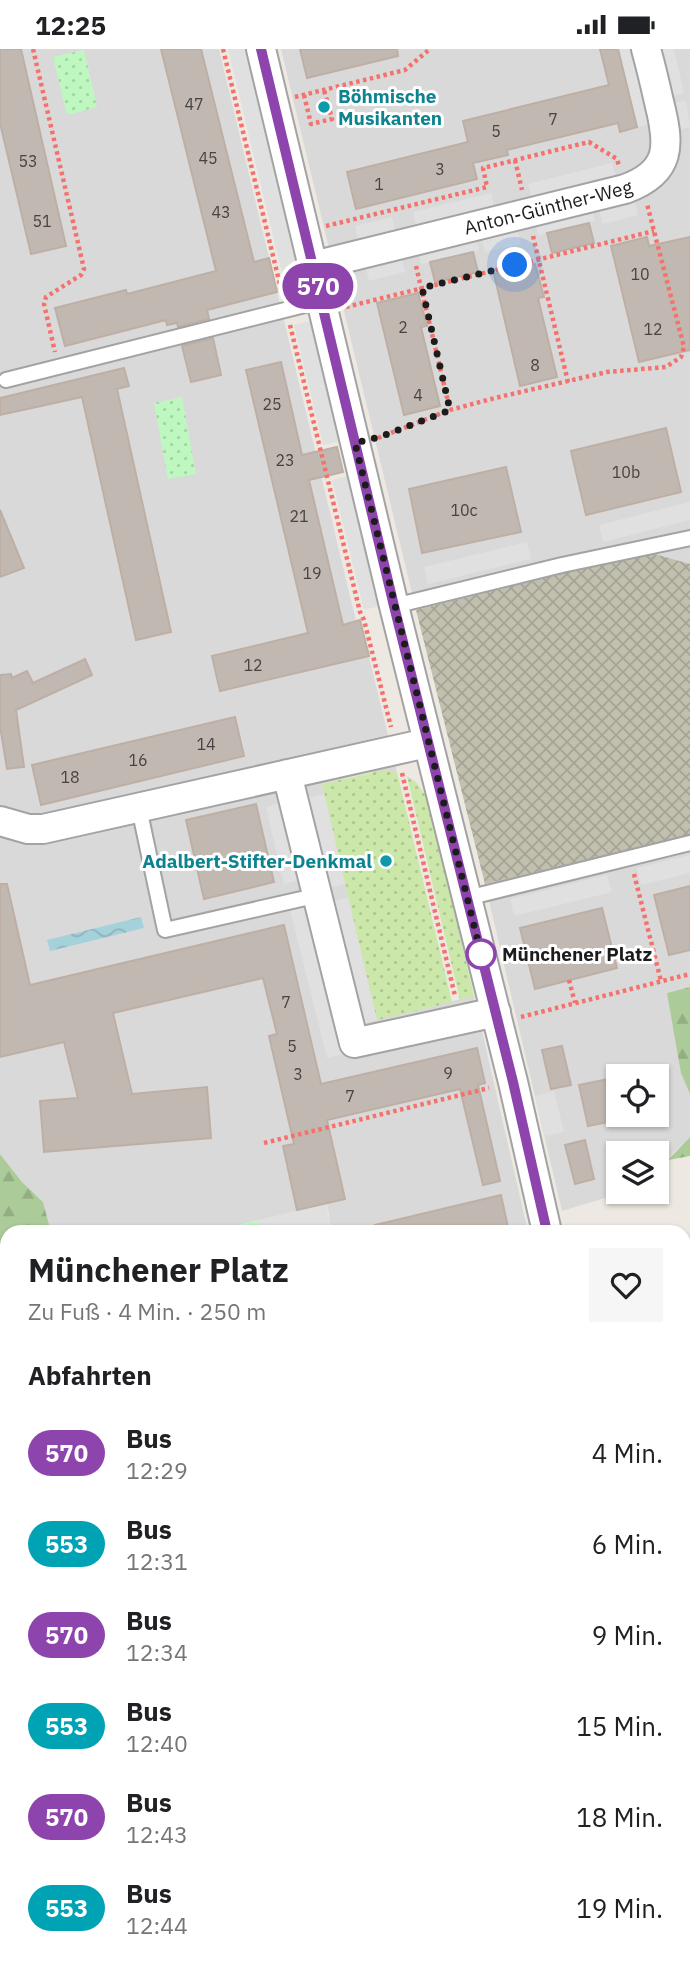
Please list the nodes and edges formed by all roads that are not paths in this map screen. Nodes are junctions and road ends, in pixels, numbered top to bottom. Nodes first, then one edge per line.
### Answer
1 (261, 49) edge
2 (646, 49) edge
3 (313, 266) junction
4 (323, 307) junction
5 (6, 380) dead end
6 (690, 538) edge
7 (394, 606) junction
8 (427, 743) junction
9 (287, 774) junction
10 (139, 808) junction
11 (0, 821) edge
12 (690, 843) edge
13 (319, 895) junction
14 (467, 898) junction
15 (497, 1017) junction
16 (545, 1225) edge

1 - 3 street
2 - 3 street, Anton-Günther-Weg
3 - 4 street
4 - 5 lane
4 - 7 street
6 - 7 lane
7 - 8 street
8 - 9 street
8 - 14 street
9 - 10 street
9 - 13 street
10 - 11 street
10 - 13 lane
12 - 14 lane
13 - 15 street
14 - 15 street
15 - 16 street

